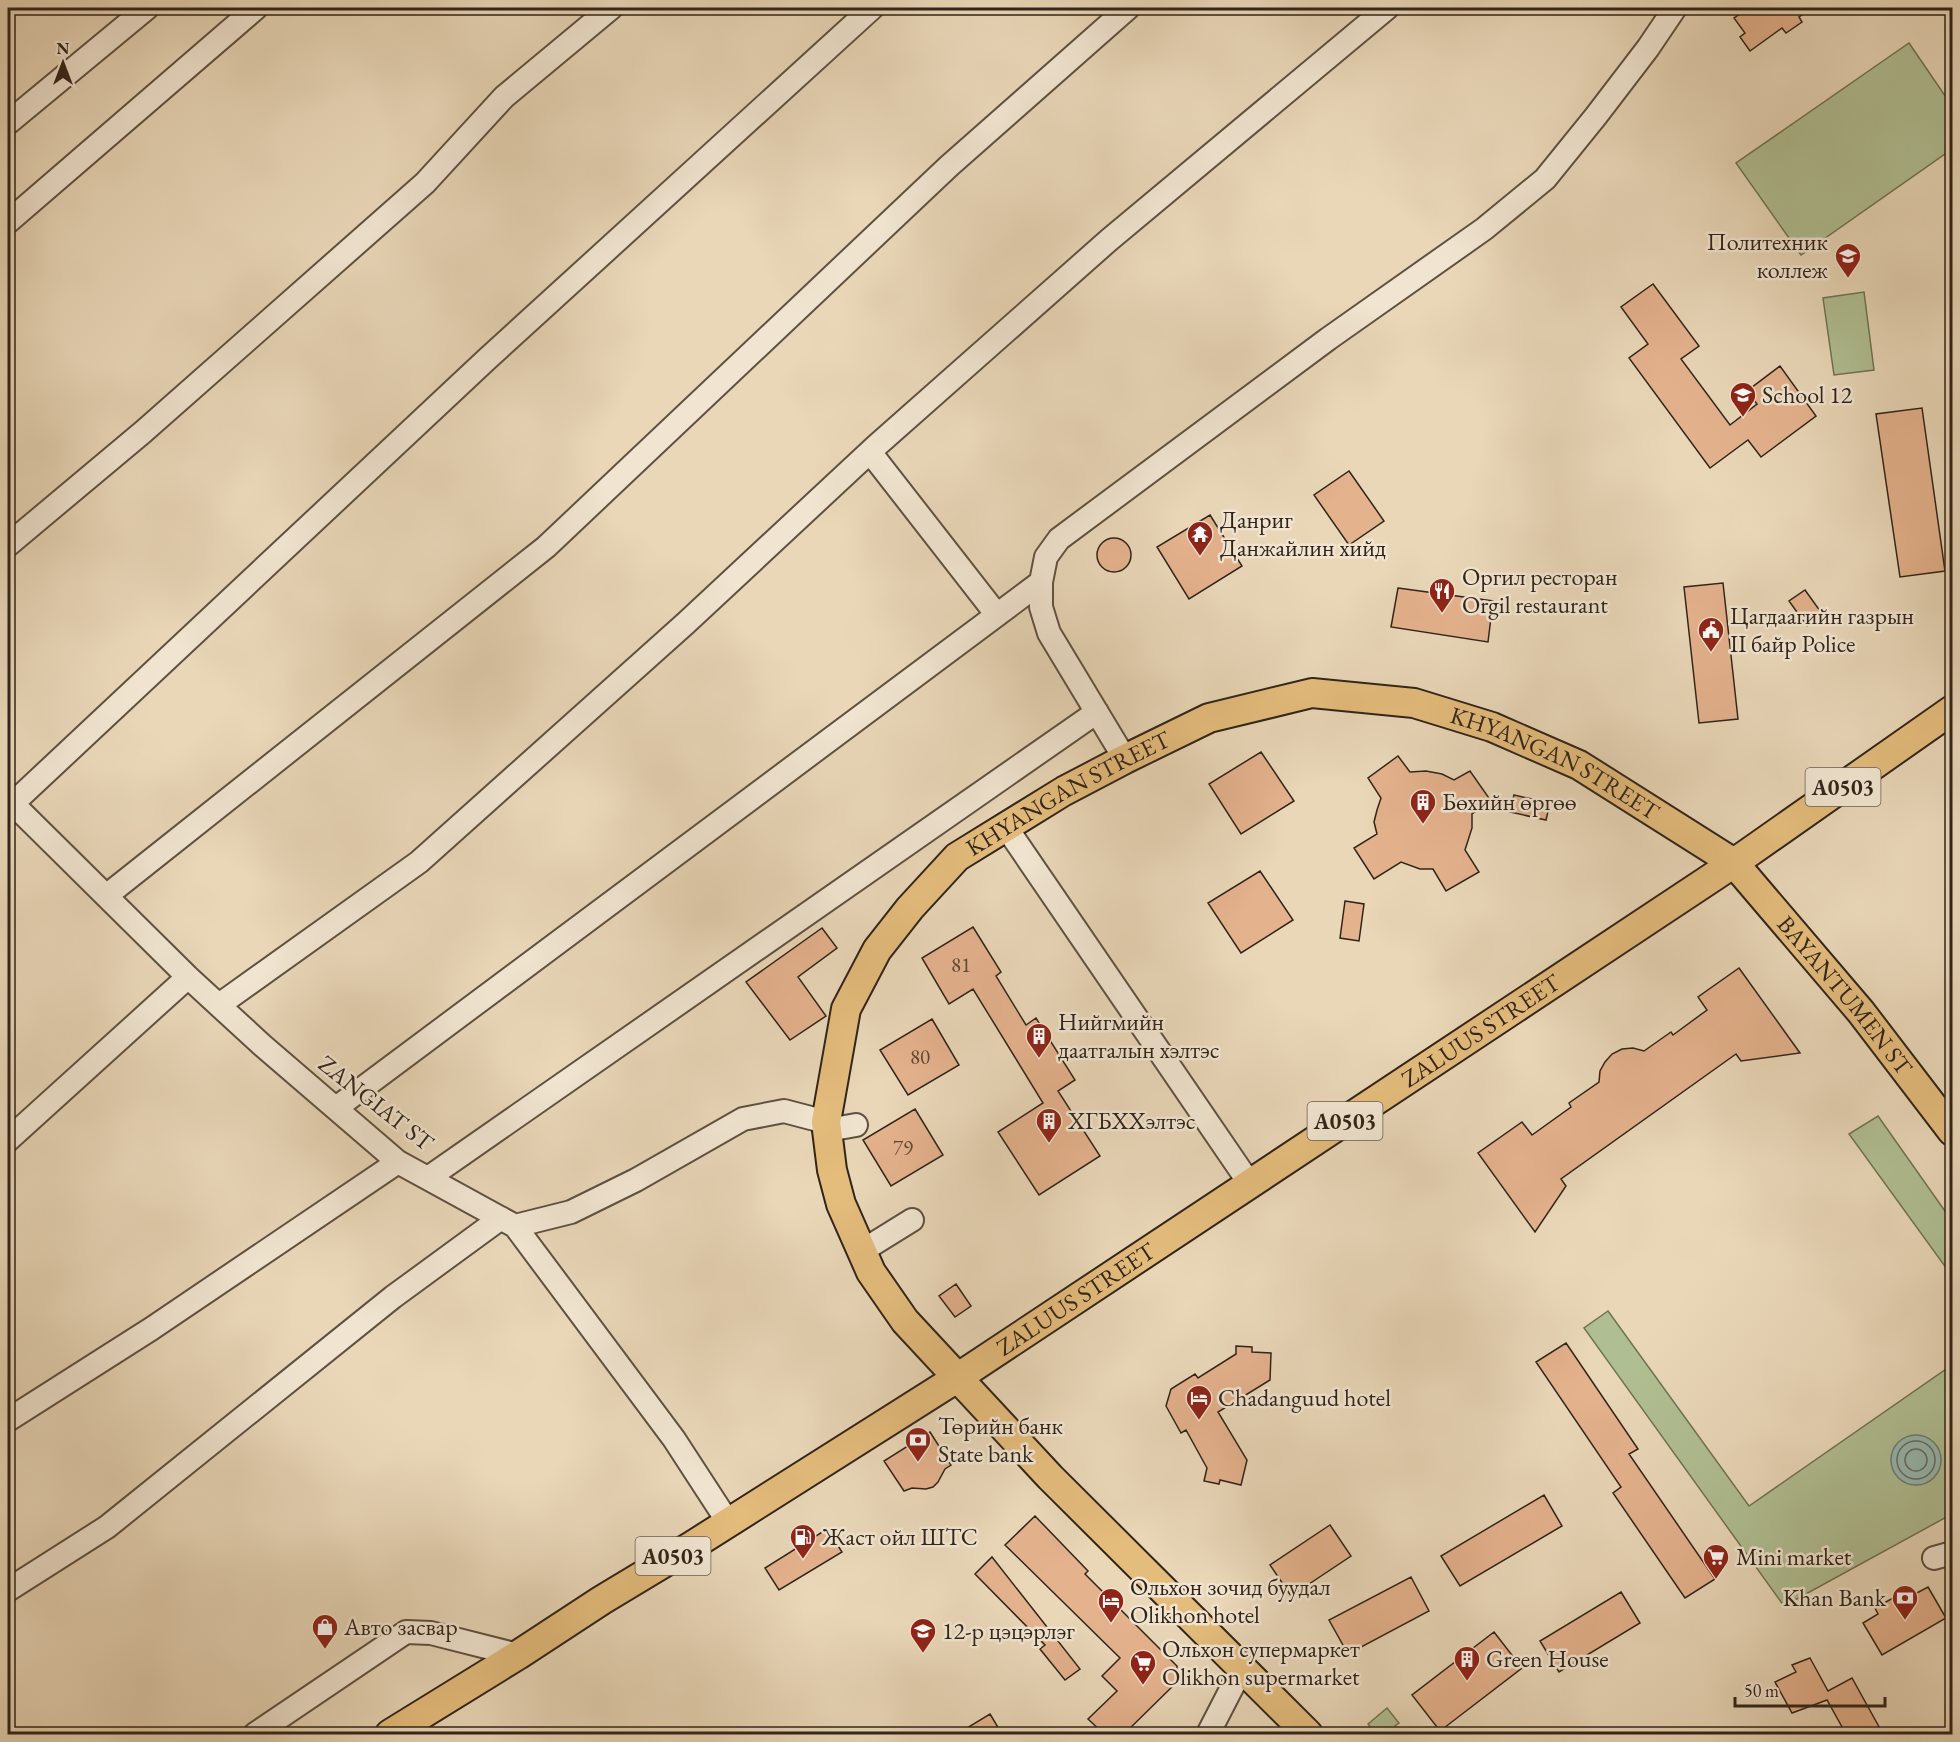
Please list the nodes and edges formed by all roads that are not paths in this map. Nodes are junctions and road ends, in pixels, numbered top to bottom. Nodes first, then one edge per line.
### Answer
1 (147, 8) edge
2 (256, 8) edge
3 (611, 8) edge
4 (872, 8) edge
5 (1128, 8) edge
6 (1387, 8) edge
7 (1676, 8) edge
8 (8, 123) edge
9 (8, 222) edge
10 (870, 452) junction
11 (8, 545) edge
12 (1041, 582) junction
13 (997, 615) junction
14 (1953, 710) edge
15 (1096, 712) junction
16 (1125, 759) junction
17 (9, 804) edge
18 (1006, 827) junction
19 (1734, 863) junction
20 (106, 896) junction
21 (188, 977) junction
22 (219, 1005) junction
23 (336, 1108) junction
24 (856, 1125) dead end
25 (827, 1126) junction
26 (1953, 1131) edge
27 (8, 1140) edge
28 (398, 1162) junction
29 (428, 1178) junction
30 (1250, 1184) junction
31 (912, 1220) dead end
32 (514, 1227) junction
33 (862, 1251) junction
34 (957, 1378) junction
35 (8, 1420) edge
36 (728, 1522) junction
37 (8, 1590) edge
38 (518, 1655) junction
39 (1242, 1668) junction
40 (255, 1734) edge
41 (390, 1734) edge
42 (1208, 1734) edge
43 (1308, 1734) edge

1 - 8 street
2 - 9 street
3 - 11 street
4 - 17 street
5 - 20 street
6 - 10 street
7 - 12 street
10 - 13 street
10 - 22 street
12 - 13 street
12 - 15 street
13 - 23 street
14 - 19 main road, A0503
15 - 16 street
15 - 29 street
16 - 18 main road, KHYANGAN STREET
16 - 19 main road, KHYANGAN STREET
17 - 20 street, ZANGIAT ST
18 - 25 main road, KHYANGAN STREET
18 - 30 street
19 - 26 main road, BAYANTUMEN ST
19 - 30 main road, ZALUUS STREET / A0503
20 - 21 street, ZANGIAT ST
21 - 22 street, ZANGIAT ST
21 - 27 street
22 - 23 street, ZANGIAT ST
23 - 28 street, ZANGIAT ST
24 - 25 street
25 - 32 street
25 - 33 main road, KHYANGAN STREET
28 - 29 street, ZANGIAT ST
28 - 35 street
29 - 32 street, ZANGIAT ST
30 - 34 main road, ZALUUS STREET / A0503
31 - 33 street
32 - 36 street, ZANGIAT ST
32 - 37 street
33 - 34 main road, KHYANGAN STREET
34 - 36 main road, A0503
34 - 39 main road, KHYANGAN STREET
36 - 38 main road, A0503
38 - 40 street
38 - 41 main road, A0503
39 - 42 street
39 - 43 main road, KHYANGAN STREET

